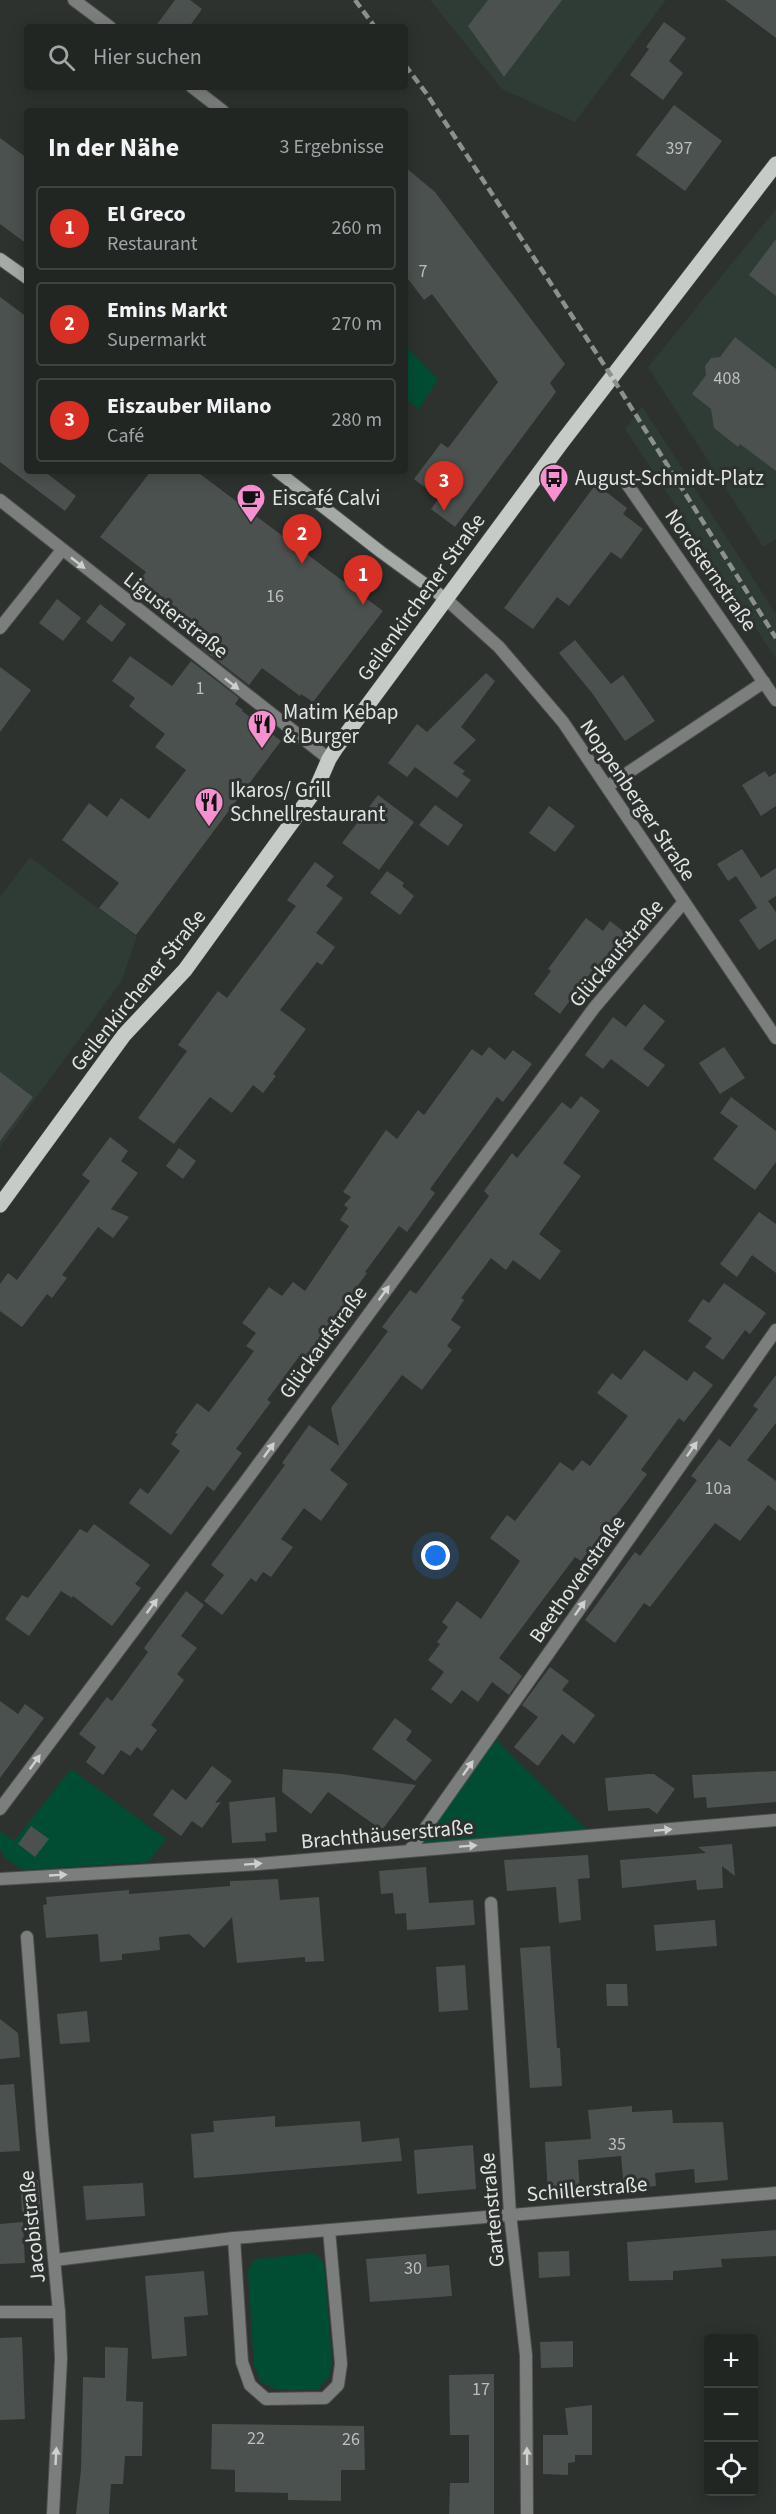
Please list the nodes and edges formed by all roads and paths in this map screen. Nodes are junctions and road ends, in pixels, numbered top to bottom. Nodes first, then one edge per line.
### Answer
1 (74, 0) edge
2 (106, 24) edge
3 (196, 90) edge
4 (219, 108) edge
5 (776, 164) edge
6 (0, 259) edge
7 (24, 276) edge
8 (281, 474) edge
9 (625, 481) dead end
10 (0, 500) edge
11 (62, 550) junction
12 (447, 600) junction
13 (0, 628) edge
14 (764, 682) junction
15 (776, 700) edge
16 (329, 759) junction
17 (608, 786) junction
18 (683, 903) junction
19 (776, 1038) edge
20 (0, 1205) edge
21 (776, 1330) edge
22 (0, 1809) edge
23 (776, 1820) edge
24 (410, 1850) junction
25 (0, 1879) edge
26 (491, 1904) dead end
27 (27, 1937) dead end
28 (776, 2193) edge
29 (510, 2214) junction
30 (329, 2230) junction
31 (234, 2238) junction
32 (55, 2260) junction
33 (0, 2312) edge
34 (59, 2312) junction
35 (53, 2514) edge
36 (527, 2514) edge

1 - 2 street
3 - 4 street
5 - 12 main road, Geilenkirchener Straße
6 - 7 main road
8 - 12 main road
9 - 14 street, Nordsternstraße
10 - 11 street, Ligusterstraße
11 - 13 street
11 -> 16 street, Ligusterstraße
12 - 16 main road, Geilenkirchener Straße
12 - 17 street, Noppenberger Straße
14 - 15 street, Nordsternstraße
14 - 17 street
16 - 20 main road, Geilenkirchener Straße
17 - 18 street, Noppenberger Straße
18 - 19 street, Noppenberger Straße
22 -> 18 street, Glückaufstraße
24 -> 21 street, Beethovenstraße
24 -> 23 street, Brachthäuserstraße
25 -> 24 street, Brachthäuserstraße
26 - 29 street, Gartenstraße
27 - 32 street, Jacobistraße
28 - 29 street, Schillerstraße
29 - 30 street, Schillerstraße
36 -> 29 street, Gartenstraße
30 - 31 street, Schillerstraße
30 - 31 street
31 - 32 street, Schillerstraße
32 - 34 street, Jacobistraße
33 - 34 street
35 -> 34 street, Jacobistraße

